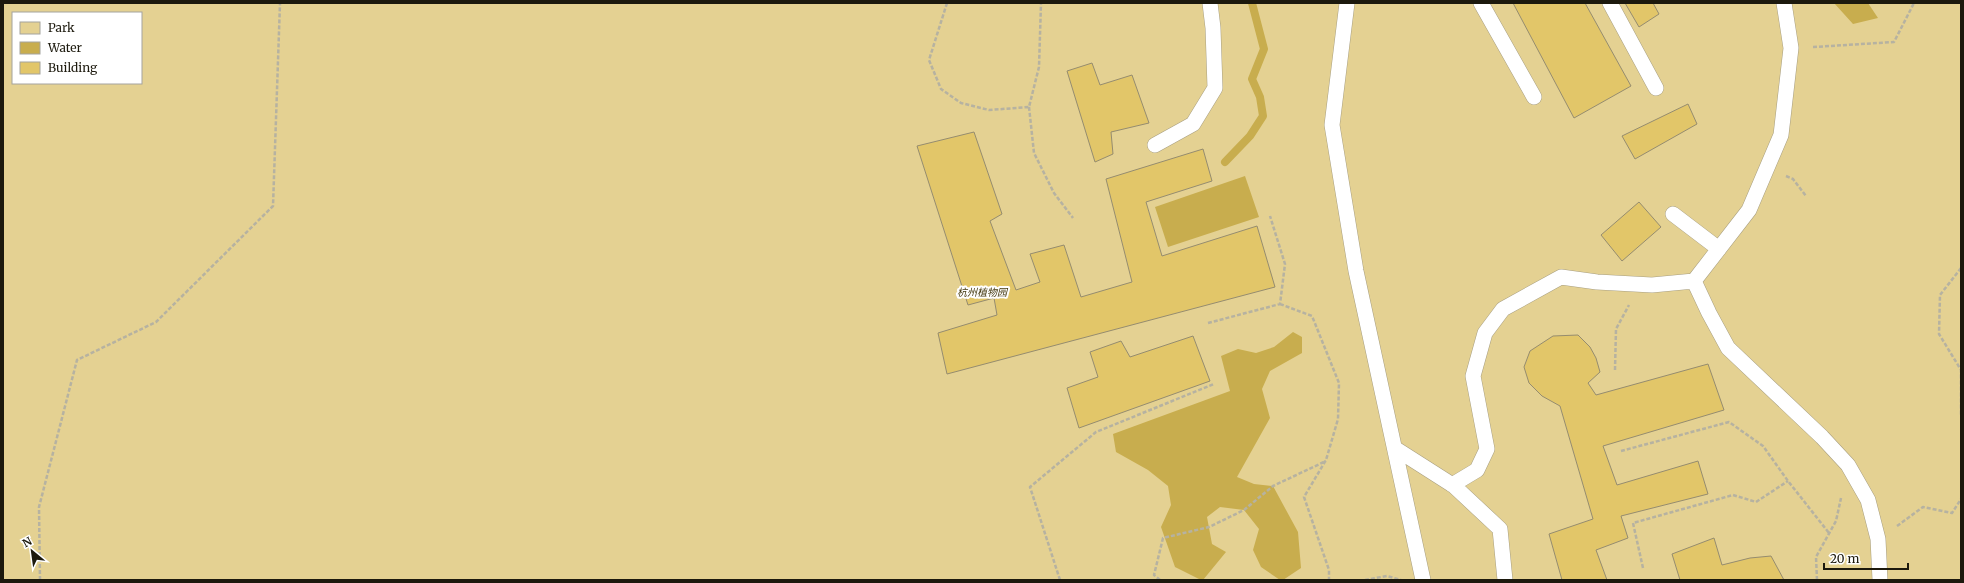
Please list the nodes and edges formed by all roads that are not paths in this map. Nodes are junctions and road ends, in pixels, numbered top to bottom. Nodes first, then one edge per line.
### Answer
1 (1210, 3) edge
2 (1347, 3) edge
3 (1481, 3) edge
4 (1610, 3) edge
5 (1784, 3) edge
6 (1656, 88) dead end
7 (1534, 97) dead end
8 (1156, 144) dead end
9 (1673, 214) dead end
10 (1719, 249) junction
11 (1694, 280) junction
12 (1396, 448) junction
13 (1452, 485) junction
14 (1423, 580) edge
15 (1505, 580) edge
16 (1880, 580) edge

1 - 8 lane
2 - 12 lane
3 - 7 lane
4 - 6 lane
5 - 10 lane
9 - 10 lane
10 - 11 lane
11 - 13 lane
11 - 16 lane
12 - 13 lane
12 - 14 lane
13 - 15 lane

